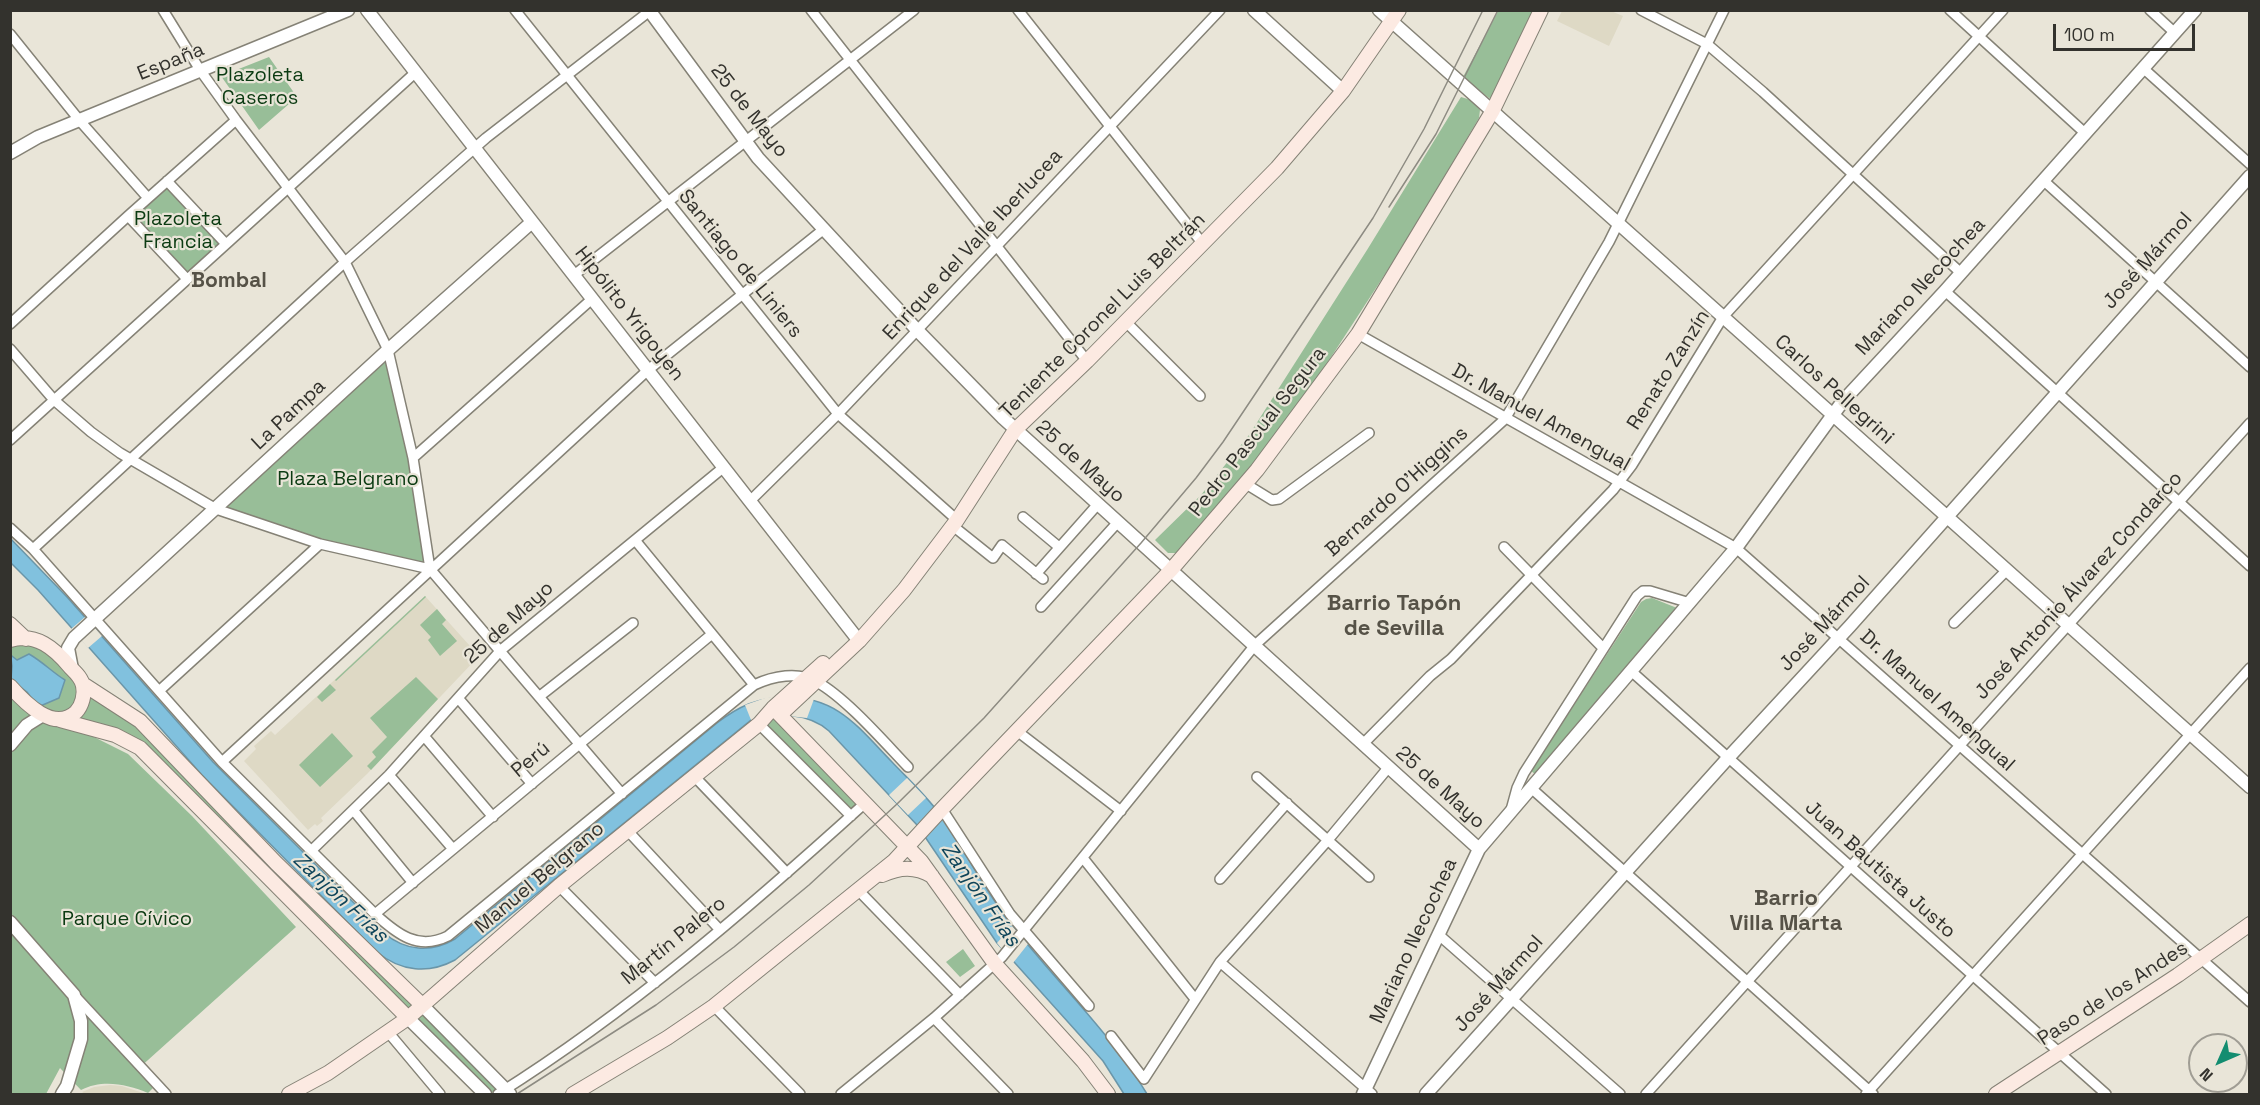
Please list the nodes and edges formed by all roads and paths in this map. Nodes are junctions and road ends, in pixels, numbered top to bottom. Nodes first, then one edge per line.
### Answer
1 (348, 10) edge
2 (367, 10) edge
3 (515, 10) edge
4 (811, 10) edge
5 (914, 10) edge
6 (1018, 10) edge
7 (1220, 10) edge
8 (1254, 10) edge
9 (1379, 10) edge
10 (1399, 10) edge
11 (1541, 10) edge
12 (1641, 10) edge
13 (1724, 10) edge
14 (1950, 10) edge
15 (2002, 10) edge
16 (2150, 10) edge
17 (2195, 10) edge
18 (650, 11) edge
19 (166, 12) edge
20 (1392, 23) junction
21 (2175, 33) junction
22 (10, 34) edge
23 (1979, 36) junction
24 (1707, 44) junction
25 (851, 60) junction
26 (2144, 69) junction
27 (200, 70) junction
28 (416, 72) junction
29 (566, 75) junction
30 (1343, 91) junction
31 (1492, 112) junction
32 (236, 120) junction
33 (80, 121) junction
34 (1109, 125) junction
35 (2086, 134) junction
36 (746, 142) junction
37 (475, 148) junction
38 (10, 153) edge
39 (2250, 164) edge
40 (1853, 174) junction
41 (2250, 176) edge
42 (167, 181) junction
43 (2044, 182) junction
44 (288, 187) junction
45 (148, 198) junction
46 (668, 203) junction
47 (128, 216) junction
48 (532, 222) junction
49 (1618, 224) junction
50 (824, 230) junction
51 (226, 244) junction
52 (1203, 244) junction
53 (997, 246) junction
54 (345, 261) junction
55 (1961, 273) junction
56 (574, 275) junction
57 (187, 279) junction
58 (2155, 282) junction
59 (1945, 291) junction
60 (742, 295) junction
61 (592, 299) junction
62 (1723, 317) junction
63 (1125, 322) junction
64 (10, 324) edge
65 (918, 331) junction
66 (1358, 334) junction
67 (10, 349) edge
68 (388, 350) junction
69 (1087, 361) junction
70 (2250, 367) edge
71 (648, 370) junction
72 (2057, 393) junction
73 (1200, 396) dead end
74 (54, 400) junction
75 (838, 414) junction
76 (1832, 415) junction
77 (1505, 419) junction
78 (2250, 423) edge
79 (1015, 430) junction
80 (1369, 433) dead end
81 (10, 440) edge
82 (413, 458) junction
83 (131, 460) junction
84 (724, 467) junction
85 (1619, 483) junction
86 (1246, 484) junction
87 (750, 501) junction
88 (2178, 503) junction
89 (1098, 504) junction
90 (216, 509) junction
91 (1947, 516) junction
92 (1023, 517) dead end
93 (1118, 522) junction
94 (955, 523) junction
95 (10, 528) edge
96 (635, 540) junction
97 (320, 544) junction
98 (1504, 547) dead end
99 (1059, 548) junction
100 (1736, 548) junction
101 (33, 549) junction
102 (2250, 566) edge
103 (430, 569) junction
104 (1172, 570) junction
105 (2007, 570) junction
106 (1531, 575) junction
107 (1690, 603) junction
108 (1041, 607) dead end
109 (93, 621) junction
110 (633, 623) dead end
111 (1954, 623) dead end
112 (10, 624) edge
113 (2068, 626) junction
114 (712, 634) junction
115 (75, 637) junction
116 (856, 637) junction
117 (1839, 638) junction
118 (26, 639) junction
119 (10, 640) edge
120 (44, 642) junction
121 (1255, 645) junction
122 (1603, 648) junction
123 (501, 650) junction
124 (2250, 668) edge
125 (72, 669) junction
126 (1631, 671) junction
127 (811, 680) junction
128 (83, 684) junction
129 (754, 685) junction
130 (11, 687) edge
131 (159, 691) junction
132 (10, 695) edge
133 (540, 696) junction
134 (458, 698) junction
135 (791, 705) joint
136 (777, 712) junction
137 (43, 715) junction
138 (60, 720) junction
139 (759, 724) junction
140 (1017, 731) junction
141 (2190, 734) junction
142 (424, 736) junction
143 (580, 744) junction
144 (1363, 744) junction
145 (10, 745) edge
146 (1959, 746) junction
147 (1728, 758) junction
148 (222, 762) junction
149 (908, 767) dead end
150 (1388, 768) junction
151 (389, 775) junction
152 (694, 777) junction
153 (1257, 777) dead end
154 (532, 784) junction
155 (1531, 788) junction
156 (2250, 788) edge
157 (622, 794) junction
158 (1287, 803) junction
159 (864, 804) junction
160 (354, 811) junction
161 (1121, 811) junction
162 (1511, 811) junction
163 (851, 816) junction
164 (493, 817) junction
165 (933, 819) junction
166 (627, 830) junction
167 (1328, 840) junction
168 (909, 848) junction
169 (453, 849) junction
170 (1479, 849) junction
171 (312, 850) junction
172 (2082, 855) junction
173 (1083, 858) junction
174 (1850, 867) junction
175 (787, 873) junction
176 (1625, 873) junction
177 (1370, 877) dead end
178 (874, 878) junction
179 (935, 878) junction
180 (1220, 879) dead end
181 (413, 883) junction
182 (559, 885) junction
183 (859, 891) junction
184 (375, 914) junction
185 (10, 922) edge
186 (2250, 924) edge
187 (720, 930) junction
188 (1022, 934) junction
189 (1438, 935) junction
190 (2200, 960) junction
191 (1220, 962) junction
192 (995, 964) junction
193 (1972, 975) junction
194 (1746, 982) junction
195 (656, 983) junction
196 (75, 995) junction
197 (960, 995) junction
198 (1511, 998) junction
199 (1195, 999) junction
200 (2250, 1002) edge
201 (422, 1005) junction
202 (1089, 1005) dead end
203 (714, 1006) junction
204 (408, 1018) junction
205 (934, 1018) junction
206 (388, 1032) junction
207 (1111, 1036) dead end
208 (2059, 1053) junction
209 (68, 1092) edge
210 (505, 1093) edge
211 (1367, 1093) edge
212 (1869, 1093) edge
213 (164, 1094) edge
214 (289, 1095) edge
215 (440, 1095) edge
216 (484, 1095) edge
217 (573, 1095) edge
218 (800, 1095) edge
219 (841, 1095) edge
220 (1008, 1095) edge
221 (1108, 1095) edge
222 (1426, 1095) edge
223 (1620, 1095) edge
224 (1646, 1095) edge
225 (1996, 1095) edge
226 (2106, 1095) edge

1 - 27 street, España
2 - 28 street, Hipólito Yrigoyen
3 - 29 street, Santiago de Liniers
4 - 25 street
5 - 25 street
6 - 34 street
7 - 34 street, Enrique del Valle Iberlucea
8 - 30 street
9 - 20 street, Carlos Pellegrini
10 - 20 main road, Teniente Coronel Luis Beltrán
11 - 31 main road, Pedro Pascual Segura
12 - 24 street
13 - 24 street, Bernardo O'Higgins
14 - 23 street
15 - 23 street, Renato Zanzín
16 - 21 street
17 - 21 street, Mariano Necochea
18 - 29 street
18 - 36 street, 25 de Mayo
19 - 27 street
20 - 30 main road, Teniente Coronel Luis Beltrán
20 - 31 street, Carlos Pellegrini
21 - 26 street, Mariano Necochea
22 - 33 street
23 - 35 street
23 - 40 street, Renato Zanzín
24 - 40 street
24 - 49 street, Bernardo O'Higgins
25 - 36 street
25 - 53 street
26 - 35 street, Mariano Necochea
26 - 39 street
27 - 32 street
27 - 33 street, España
28 - 37 street, Hipólito Yrigoyen
28 - 44 street
29 - 37 street
29 - 46 street, Santiago de Liniers
30 - 52 main road, Teniente Coronel Luis Beltrán
31 - 49 street, Carlos Pellegrini
31 - 66 main road, Pedro Pascual Segura
32 - 42 street
32 - 44 street
33 - 38 street, España
33 - 45 street
34 - 52 street
34 - 53 street, Enrique del Valle Iberlucea
35 - 43 street, Mariano Necochea
36 - 46 street
36 - 50 street, 25 de Mayo
37 - 48 street, Hipólito Yrigoyen
37 - 54 street
40 - 55 street
40 - 62 street, Renato Zanzín
41 - 58 street, José Mármol
42 - 45 street
42 - 51 street
43 - 55 street, Mariano Necochea
43 - 58 street
44 - 51 street
44 - 54 street
45 - 47 street
46 - 56 street
46 - 60 street, Santiago de Liniers
47 - 57 street
47 - 64 street
48 - 56 street, Hipólito Yrigoyen
48 - 68 street, La Pampa
49 - 62 street, Carlos Pellegrini
49 - 77 street, Bernardo O'Higgins
50 - 60 street
50 - 65 street, 25 de Mayo
51 - 57 street
52 - 63 main road, Teniente Coronel Luis Beltrán
53 - 65 street, Enrique del Valle Iberlucea
53 - 69 street
54 - 68 street
54 - 83 street
55 - 59 street, Mariano Necochea
56 - 61 street, Hipólito Yrigoyen
57 - 74 street
58 - 70 street
58 - 72 street, José Mármol
59 - 72 street
59 - 76 street, Mariano Necochea
60 - 71 street
60 - 75 street, Santiago de Liniers
61 - 71 street, Hipólito Yrigoyen
61 - 82 street
62 - 76 street, Carlos Pellegrini
62 - 85 street, Renato Zanzín
63 - 69 main road, Teniente Coronel Luis Beltrán
63 - 73 street
65 - 75 street, Enrique del Valle Iberlucea
65 - 79 street, 25 de Mayo
66 - 77 street, Dr. Manuel Amengual
66 - 86 main road, Pedro Pascual Segura
67 - 74 street
68 - 82 street
68 - 90 street, La Pampa
69 - 79 main road, Teniente Coronel Luis Beltrán
71 - 84 street, Hipólito Yrigoyen
71 - 103 street
72 - 88 street
72 - 91 street, José Mármol
74 - 81 street
74 - 83 street
75 - 87 street, Enrique del Valle Iberlucea
75 - 94 street, Santiago de Liniers
76 - 91 street, Carlos Pellegrini
76 - 100 street, Mariano Necochea
77 - 85 street, Dr. Manuel Amengual
77 - 121 street, Bernardo O'Higgins
78 - 88 street, José Antonio Álvarez Condarco
79 - 89 street, 25 de Mayo
79 - 94 main road, Teniente Coronel Luis Beltrán
80 - 86 street
82 - 103 street
83 - 90 street
83 - 101 street
84 - 87 street, Hipólito Yrigoyen
84 - 96 street, 25 de Mayo
85 - 100 street, Dr. Manuel Amengual
85 - 106 street, Renato Zanzín
86 - 104 main road, Pedro Pascual Segura
87 - 116 street, Hipólito Yrigoyen
88 - 102 street
88 - 113 street, José Antonio Álvarez Condarco
89 - 93 street, 25 de Mayo
89 - 99 street
90 - 97 street
90 - 109 street, La Pampa
91 - 105 street, Carlos Pellegrini
91 - 117 street, José Mármol
92 - 99 street
93 - 104 street, 25 de Mayo
93 - 108 street
94 - 99 street, Santiago de Liniers
94 - 116 main road, Teniente Coronel Luis Beltrán
95 - 101 street
96 - 114 street
96 - 123 street, 25 de Mayo
97 - 103 street
97 - 131 street
98 - 106 street
100 - 107 street, Mariano Necochea
100 - 117 street, Dr. Manuel Amengual
101 - 109 street
103 - 123 street
103 - 148 street
104 - 121 street, 25 de Mayo
104 - 140 main road, Pedro Pascual Segura
105 - 111 street
105 - 113 street, Carlos Pellegrini
106 - 122 street
106 - 144 street, Renato Zanzín
107 - 122 street, Mariano Necochea
107 - 126 street, Mariano Necochea
109 - 115 street, La Pampa
109 - 131 street
110 - 133 street
112 - 118 main road
113 - 141 street, Carlos Pellegrini
113 - 146 street, José Antonio Álvarez Condarco
114 - 129 street
114 - 143 street, Perú
115 - 120 street
115 - 125 street
116 - 127 main road, Teniente Coronel Luis Beltrán
117 - 146 street, Dr. Manuel Amengual
117 - 147 street, José Mármol
118 - 119 main road
118 - 120 main road
120 - 125 main road
121 - 144 street, 25 de Mayo
121 - 161 street, Bernardo O'Higgins
122 - 162 street, Mariano Necochea
123 - 133 street
123 - 134 street, 25 de Mayo
124 - 141 street
125 - 128 main road
126 - 147 street, Juan Bautista Justo
126 - 155 street, Mariano Necochea
127 - 129 street
127 - 135 main road, Teniente Coronel Luis Beltrán
127 - 136 main road, Manuel Belgrano
127 - 149 street
128 - 138 main road
128 - 201 main road
129 - 157 street
130 - 132 street
130 - 137 main road
131 - 148 street
133 - 143 street
134 - 142 street, 25 de Mayo
134 - 154 street
135 - 136 main road, Manuel Belgrano
136 - 139 main road, Manuel Belgrano
136 - 159 main road
137 - 138 main road
137 - 145 street
138 - 204 main road
139 - 152 main road, Manuel Belgrano
139 - 163 street
140 - 161 street
140 - 165 main road, Pedro Pascual Segura
141 - 156 street, Carlos Pellegrini
141 - 172 street
142 - 151 street, 25 de Mayo
142 - 164 street
143 - 154 street, Perú
143 - 157 street
144 - 150 street, 25 de Mayo
146 - 172 street, Dr. Manuel Amengual
146 - 174 street, José Antonio Álvarez Condarco
147 - 174 street, Juan Bautista Justo
147 - 176 street, José Mármol
148 - 171 street
150 - 167 street
150 - 170 street, 25 de Mayo
151 - 160 street, 25 de Mayo
151 - 169 street
152 - 166 main road, Manuel Belgrano
152 - 175 street
153 - 158 street
154 - 164 street, Perú
155 - 162 street, Mariano Necochea
155 - 176 street
157 - 184 street
158 - 167 street
158 - 180 street
159 - 163 street, Martín Palero
159 - 168 main road
160 - 171 street, 25 de Mayo
160 - 181 street
161 - 173 street, Bernardo O'Higgins
162 - 170 street, Mariano Necochea
163 - 175 street, Martín Palero
164 - 169 street, Perú
165 - 168 main road
165 - 188 street
166 - 182 main road, Manuel Belgrano
166 - 187 street
167 - 177 street
167 - 191 street
168 - 178 main road
168 - 179 main road
169 - 181 street, Perú
170 - 189 street, Mariano Necochea
171 - 184 street
172 - 190 street, Dr. Manuel Amengual
172 - 193 street
173 - 188 street, Bernardo O'Higgins
173 - 199 street
174 - 193 street, Juan Bautista Justo
174 - 194 street, José Antonio Álvarez Condarco
175 - 187 street, Martín Palero
176 - 194 street
176 - 198 street, José Mármol
178 - 179 main road
178 - 183 main road
179 - 192 main road
181 - 184 street, Perú
182 - 195 street
182 - 201 main road, Manuel Belgrano
183 - 197 street
183 - 203 main road
185 - 196 street
186 - 190 main road, Paso de los Andes
187 - 195 street, Martín Palero
188 - 192 street, Bernardo O'Higgins
188 - 202 street
189 - 198 street
189 - 211 street, Mariano Necochea
190 - 200 street, Dr. Manuel Amengual
190 - 208 main road, Paso de los Andes
191 - 199 street
191 - 211 street
192 - 197 street, Bernardo O'Higgins
192 - 221 main road
193 - 208 street, Juan Bautista Justo
193 - 212 street
194 - 212 street
194 - 224 street, José Antonio Álvarez Condarco
195 - 210 street, Martín Palero
196 - 209 street
196 - 213 street
197 - 205 street, Bernardo O'Higgins
198 - 222 street, José Mármol
198 - 223 street
199 - 207 street
201 - 204 main road, Manuel Belgrano
201 - 210 street
203 - 217 main road
203 - 218 street
204 - 206 main road, Manuel Belgrano
204 - 216 street
205 - 219 street, Bernardo O'Higgins
205 - 220 street
206 - 214 main road, Manuel Belgrano
206 - 215 street
208 - 225 main road, Paso de los Andes
208 - 226 street, Juan Bautista Justo

